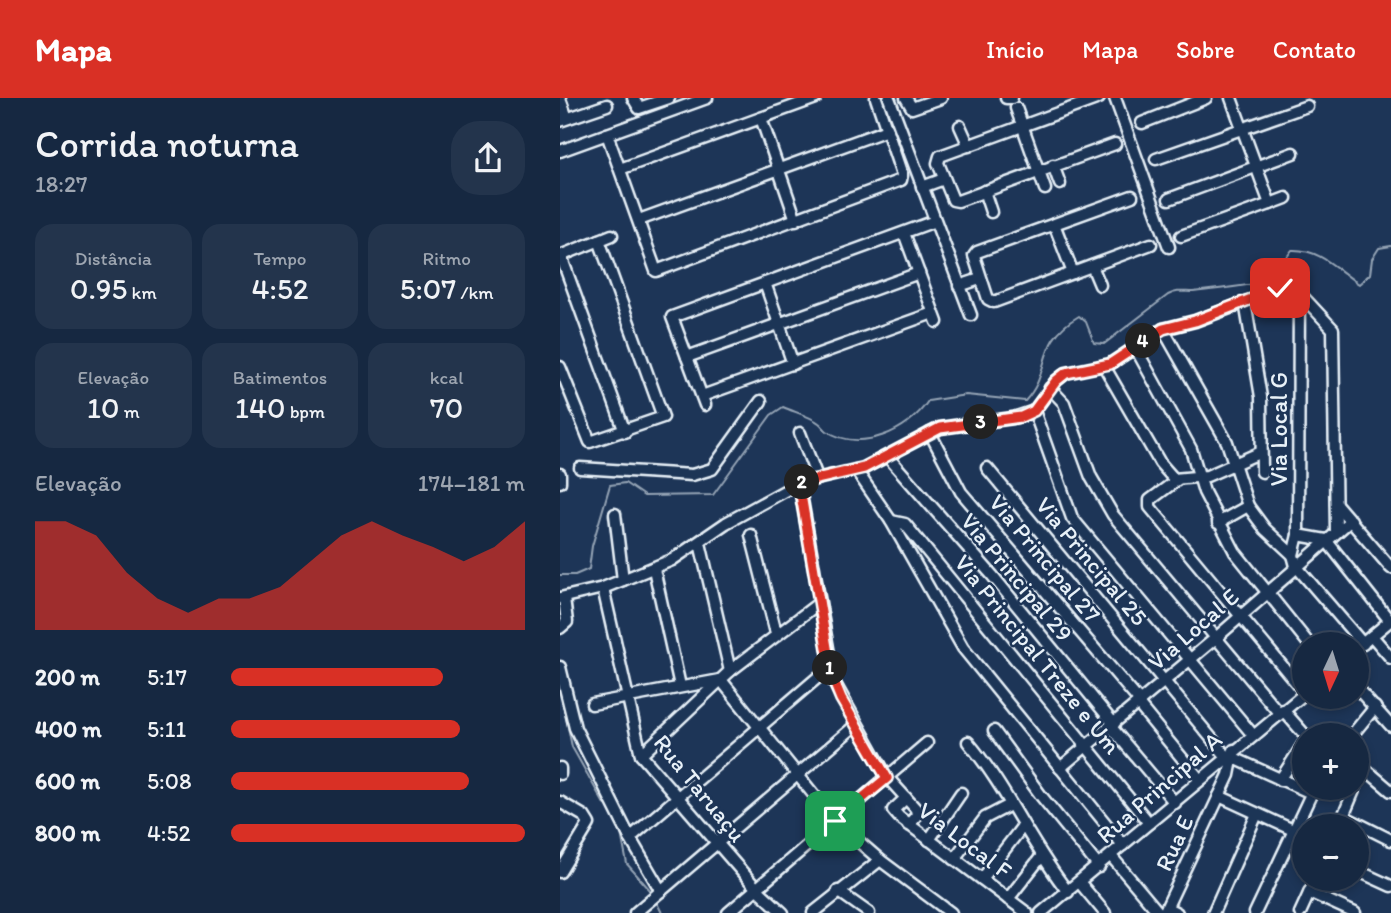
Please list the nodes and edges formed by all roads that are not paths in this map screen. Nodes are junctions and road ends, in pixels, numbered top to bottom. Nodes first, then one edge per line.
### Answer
1 (633, 98) edge
2 (669, 98) edge
3 (707, 98) edge
4 (816, 98) edge
5 (876, 98) edge
6 (889, 98) edge
7 (906, 98) edge
8 (941, 98) edge
9 (1006, 98) edge
10 (1099, 98) edge
11 (1115, 98) edge
12 (1206, 98) edge
13 (1231, 98) edge
14 (560, 99) edge
15 (1014, 103) edge
16 (607, 105) dead end
17 (1307, 106) dead end
18 (761, 118) junction
19 (564, 119) edge
20 (1142, 123) dead end
21 (960, 125) dead end
22 (1022, 127) junction
23 (1242, 128) junction
24 (887, 130) junction
25 (607, 134) junction
26 (1115, 144) dead end
27 (969, 146) junction
28 (560, 151) edge
29 (1293, 153) dead end
30 (1156, 159) dead end
31 (1054, 165) junction
32 (1257, 167) junction
33 (620, 169) junction
34 (778, 169) junction
35 (1038, 170) junction
36 (944, 178) junction
37 (1060, 184) dead end
38 (922, 187) junction
39 (1045, 189) dead end
40 (984, 191) junction
41 (1132, 196) dead end
42 (1169, 198) dead end
43 (1286, 198) dead end
44 (1269, 204) junction
45 (991, 212) dead end
46 (639, 220) junction
47 (796, 220) junction
48 (935, 221) junction
49 (1054, 224) junction
50 (904, 233) junction
51 (612, 235) dead end
52 (1181, 236) dead end
53 (599, 240) junction
54 (1151, 244) dead end
55 (1169, 247) dead end
56 (561, 256) edge
57 (1093, 266) junction
58 (919, 273) junction
59 (1073, 274) junction
60 (980, 279) junction
61 (765, 284) junction
62 (1100, 285) dead end
63 (959, 286) junction
64 (1299, 290) junction
65 (1245, 302) junction
66 (971, 315) dead end
67 (779, 322) junction
68 (1163, 329) junction
69 (1135, 347) junction
70 (687, 357) junction
71 (793, 364) junction
72 (1104, 366) junction
73 (560, 367) edge
74 (1050, 388) junction
75 (761, 401) dead end
76 (1034, 411) junction
77 (625, 432) junction
78 (800, 433) dead end
79 (930, 433) junction
80 (1259, 453) junction
81 (888, 457) junction
82 (1233, 467) junction
83 (580, 468) dead end
84 (987, 468) dead end
85 (856, 470) junction
86 (1262, 472) dead end
87 (560, 474) edge
88 (1200, 474) junction
89 (817, 477) junction
90 (1177, 480) junction
91 (560, 482) edge
92 (799, 483) junction
93 (1336, 504) junction
94 (1248, 506) junction
95 (615, 514) dead end
96 (1350, 520) junction
97 (891, 521) junction
98 (1218, 523) junction
99 (1336, 532) junction
100 (751, 535) dead end
101 (1298, 535) junction
102 (1326, 540) junction
103 (700, 542) junction
104 (1293, 555) junction
105 (1296, 566) junction
106 (1391, 568) edge
107 (654, 569) junction
108 (623, 580) junction
109 (603, 589) junction
110 (1266, 593) junction
111 (562, 598) edge
112 (819, 603) junction
113 (1241, 615) junction
114 (1391, 621) edge
115 (560, 628) edge
116 (1299, 632) edge
117 (1347, 632) edge
118 (776, 633) junction
119 (1372, 636) junction
120 (1217, 637) junction
121 (1369, 639) edge
122 (1391, 658) edge
123 (1190, 659) junction
124 (560, 667) edge
125 (830, 667) junction
126 (730, 671) junction
127 (1292, 678) edge
128 (720, 680) junction
129 (1163, 682) junction
130 (680, 686) junction
131 (625, 698) junction
132 (1369, 701) edge
133 (1139, 703) junction
134 (1292, 703) edge
135 (592, 704) dead end
136 (1376, 708) junction
137 (1281, 712) junction
138 (1292, 723) edge
139 (1363, 723) edge
140 (856, 725) junction
141 (1112, 725) junction
142 (1391, 726) edge
143 (759, 727) junction
144 (994, 731) dead end
145 (1253, 735) junction
146 (968, 742) dead end
147 (927, 743) dead end
148 (1086, 746) junction
149 (641, 755) junction
150 (1232, 755) junction
151 (1292, 762) edge
152 (560, 768) edge
153 (1060, 768) junction
154 (1369, 770) edge
155 (560, 774) edge
156 (796, 775) junction
157 (887, 778) junction
158 (1200, 780) junction
159 (1280, 780) junction
160 (1292, 784) edge
161 (1391, 791) edge
162 (961, 793) dead end
163 (1219, 796) junction
164 (906, 798) junction
165 (679, 799) junction
166 (560, 802) edge
167 (1175, 803) junction
168 (1010, 805) junction
169 (1257, 814) junction
170 (835, 821) junction
171 (1149, 823) junction
172 (908, 825) junction
173 (1023, 827) junction
174 (1292, 830) edge
175 (1292, 832) edge
176 (1369, 832) edge
177 (630, 838) junction
178 (929, 840) junction
179 (1391, 840) edge
180 (717, 845) junction
181 (1123, 845) junction
182 (1111, 856) junction
183 (1041, 857) junction
184 (954, 859) junction
185 (880, 860) junction
186 (1099, 867) junction
187 (560, 872) edge
188 (1369, 876) edge
189 (982, 879) junction
190 (1080, 883) junction
191 (1391, 886) edge
192 (757, 889) junction
193 (662, 891) junction
194 (838, 891) junction
195 (1068, 892) junction
196 (1309, 892) joint
197 (1008, 899) junction
198 (1047, 911) edge
199 (1167, 912) edge
200 (635, 913) edge
201 (728, 913) edge
202 (783, 913) edge
203 (813, 913) edge
204 (869, 913) edge
205 (951, 913) edge
206 (1027, 913) edge
207 (1105, 913) edge
208 (1213, 913) edge
209 (1255, 913) edge
210 (1300, 913) edge
211 (1354, 913) edge

1 - 2 street
3 - 25 street
4 - 18 street
5 - 24 street
6 - 38 street
7 - 8 street
9 - 15 street
10 - 22 street
11 - 55 street
12 - 20 street
13 - 23 street
14 - 19 street
15 - 22 street
16 - 19 street
17 - 23 street
18 - 33 street
18 - 34 street
21 - 27 street
22 - 27 street
22 - 35 street
23 - 30 street
23 - 32 street
24 - 34 street
24 - 47 street
25 - 28 street
25 - 33 street
26 - 31 street
27 - 36 street
29 - 32 street
31 - 35 street
31 - 37 street
32 - 42 street
32 - 44 street
33 - 46 street
34 - 46 street
34 - 47 street
35 - 39 street
35 - 40 street
36 - 38 street
36 - 40 street
38 - 48 street
40 - 45 street
41 - 49 street
43 - 44 street
44 - 52 street
46 - 47 street
48 - 50 street
48 - 63 street
49 - 59 street
49 - 60 street
50 - 58 street
50 - 61 street
51 - 53 street
53 - 56 street
53 - 77 street
54 - 57 street
56 - 77 street
57 - 59 street
57 - 62 street
58 - 67 street
58 - 71 street
59 - 60 street
60 - 63 street
61 - 67 street
61 - 70 street
63 - 66 street
64 - 65 street
64 - 93 street
64 - 101 street, Via Local G
65 - 68 street
65 - 80 street
67 - 70 street
67 - 71 street
68 - 69 street
68 - 82 street
69 - 72 street
69 - 88 street
70 - 71 street
72 - 74 street
72 - 90 street
73 - 77 street
74 - 76 street
74 - 120 street
75 - 83 street
76 - 79 street
76 - 123 street
78 - 89 street
79 - 81 street
79 - 133 street, Via Principal 27
80 - 82 street
80 - 86 street
81 - 85 street
81 - 141 street, Via Principal 29
82 - 88 street
82 - 94 street
84 - 129 street, Via Principal 25
85 - 89 street
85 - 97 street
87 - 91 street
88 - 90 street
88 - 98 street
89 - 92 street
90 - 113 street
92 - 103 street
92 - 112 street
93 - 96 street
93 - 99 street
94 - 98 street
94 - 104 street
95 - 108 street
96 - 99 street, Via Local E
96 - 106 street
97 - 148 street, Via Principal Treze e Um
97 - 153 street
98 - 110 street
99 - 102 street, Via Local E
100 - 118 street
101 - 102 street
101 - 104 street, Via Local G
102 - 105 street, Via Local E
102 - 114 street
103 - 107 street
103 - 126 street
104 - 105 street, Via Local G
105 - 110 street, Via Local E
105 - 117 street
107 - 108 street
107 - 130 street
108 - 109 street
109 - 111 street
109 - 131 street, Rua Taruaçu
110 - 113 street, Via Local E
110 - 116 street
111 - 115 street
112 - 118 street
112 - 125 street
113 - 120 street, Via Local E
113 - 127 street
114 - 119 street
118 - 126 street
119 - 121 street
119 - 122 street
120 - 123 street, Via Local E
120 - 137 street
123 - 129 street, Via Local E
123 - 145 street
124 - 177 street
125 - 140 street
125 - 143 street
126 - 128 street
128 - 130 street
128 - 143 street
128 - 149 street
129 - 133 street, Via Local E
129 - 150 street, Via Principal 25
130 - 131 street
131 - 135 street
131 - 149 street, Rua Taruaçu
132 - 136 street
133 - 141 street, Via Local E
133 - 158 street, Via Principal 27
134 - 137 street, Rua Principal A
136 - 139 street
136 - 142 street
137 - 138 street
137 - 145 street, Rua Principal A
140 - 156 street
140 - 157 street
141 - 148 street, Via Local E
141 - 167 street, Via Principal 29
143 - 156 street
143 - 165 street
144 - 186 street
145 - 150 street, Rua Principal A
146 - 168 street
147 - 157 street
148 - 153 street, Via Local E
148 - 171 street, Via Principal Treze e Um
149 - 165 street, Rua Taruaçu
150 - 158 street, Rua Principal A
150 - 159 street
150 - 163 street, Rua E
151 - 159 street
152 - 155 street
153 - 181 street
154 - 161 street
156 - 170 street
156 - 180 street
157 - 164 street
157 - 170 street
158 - 167 street, Rua Principal A
159 - 160 street
162 - 178 street
163 - 169 street
163 - 199 street, Rua E
164 - 172 street
164 - 172 street, Via Local F
165 - 177 street
165 - 180 street, Rua Taruaçu
166 - 187 street
167 - 171 street, Rua Principal A
168 - 173 street
168 - 184 street
169 - 174 street
169 - 208 street
170 - 185 street
170 - 192 street
171 - 181 street, Rua Principal A
172 - 178 street, Via Local F
173 - 183 street
173 - 189 street
175 - 209 street
176 - 179 street
177 - 193 street
178 - 184 street, Via Local F
180 - 192 street, Rua Taruaçu
180 - 193 street
181 - 182 street, Rua Principal A
182 - 186 street, Rua Principal A
182 - 199 street
183 - 195 street
183 - 197 street
184 - 189 street, Via Local F
185 - 194 street
185 - 205 street
186 - 190 street, Rua Principal A
188 - 191 street
189 - 197 street, Via Local F
190 - 195 street, Rua Principal A
190 - 207 street
192 - 201 street
192 - 202 street, Rua Taruaçu
193 - 200 street
194 - 203 street
194 - 204 street
195 - 198 street, Rua Principal A
196 - 210 street
196 - 211 street
197 - 206 street, Via Local F

